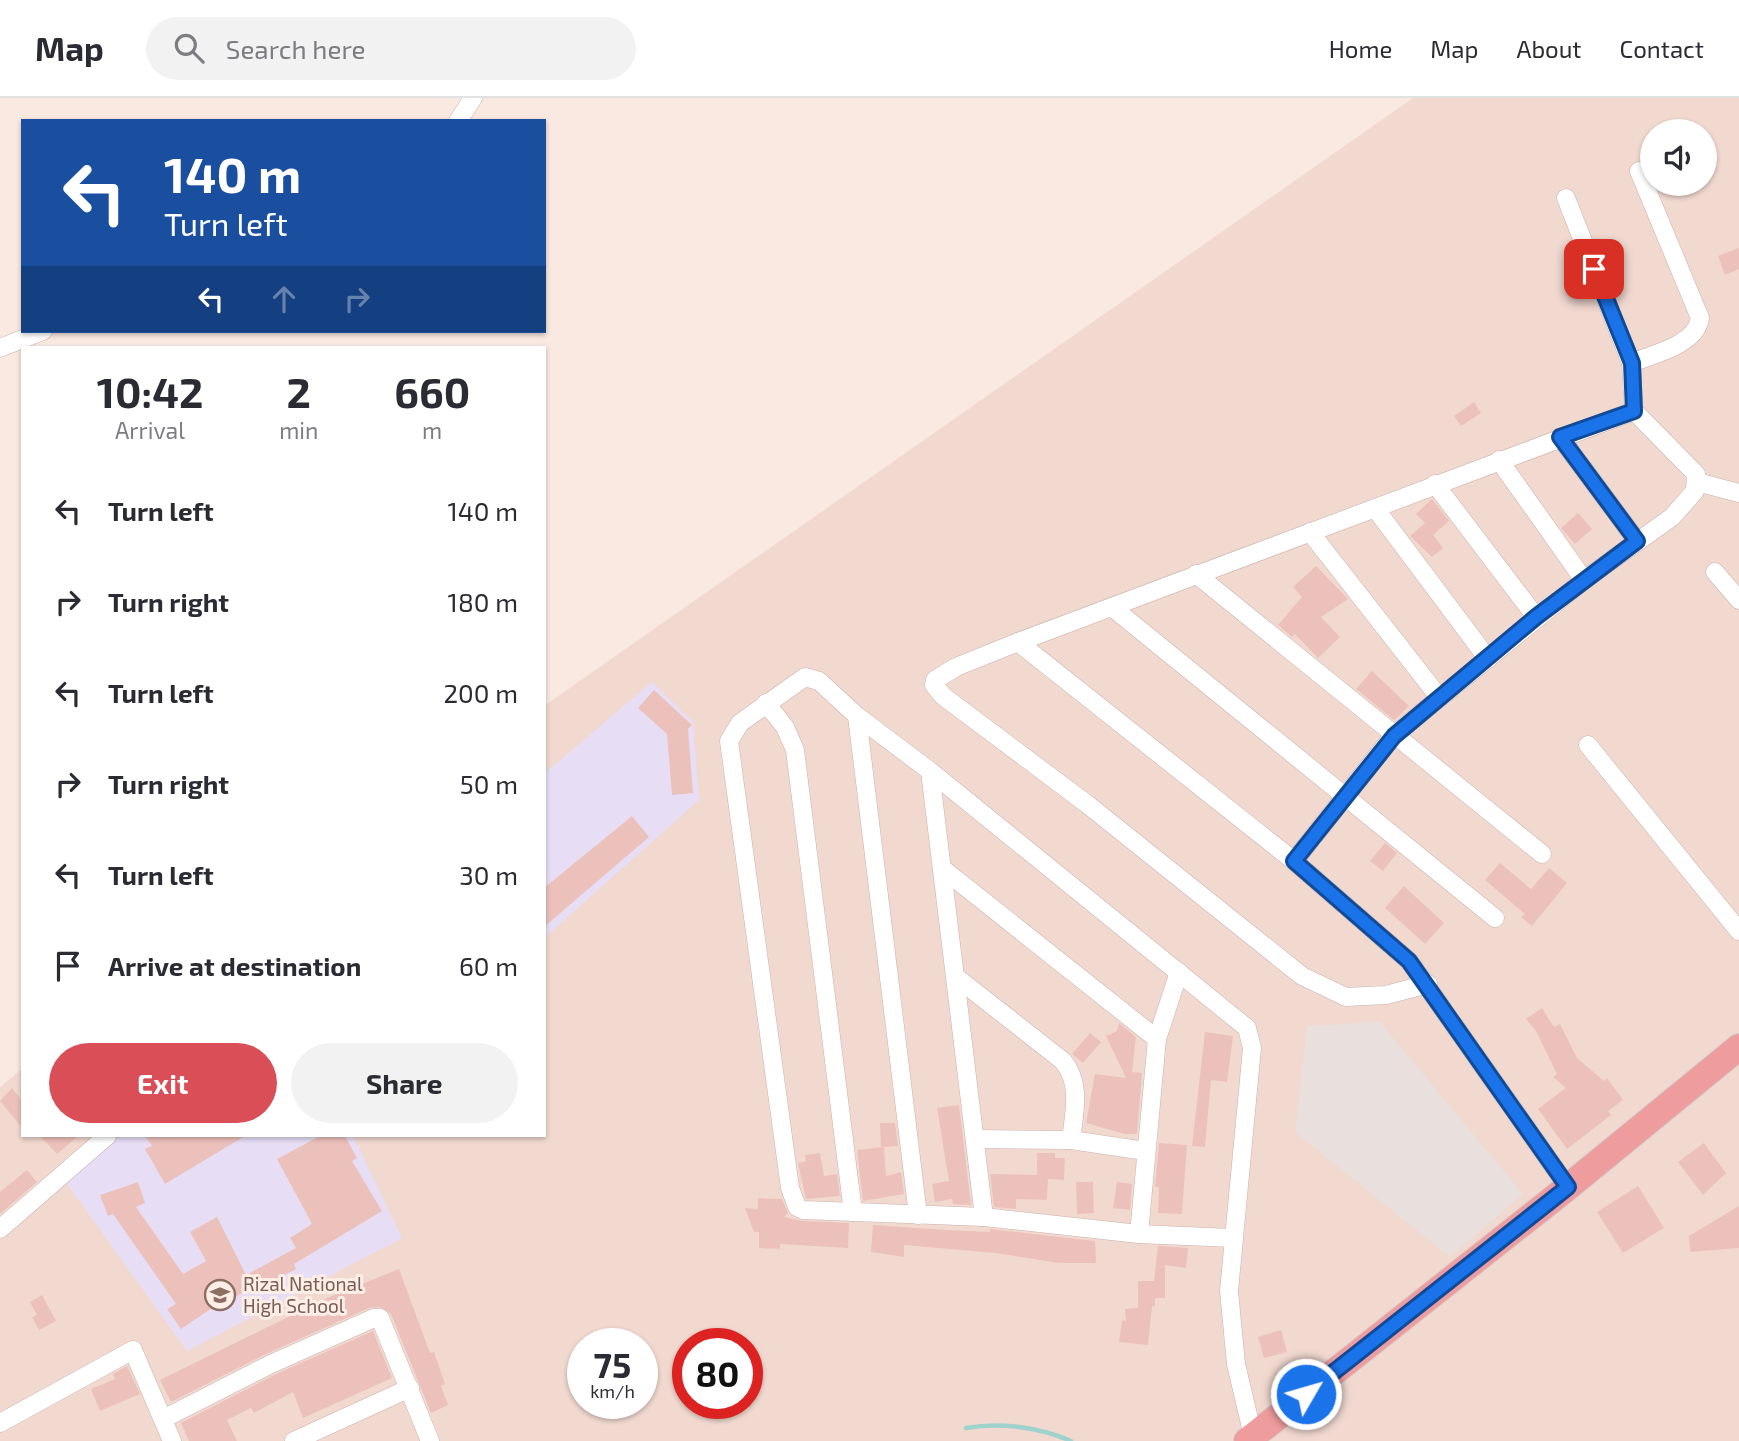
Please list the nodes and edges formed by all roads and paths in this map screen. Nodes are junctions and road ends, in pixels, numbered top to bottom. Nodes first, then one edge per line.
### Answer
1 (473, 98) edge
2 (459, 119) edge
3 (1639, 171) dead end
4 (1566, 198) dead end
5 (38, 333) edge
6 (0, 348) edge
7 (1632, 363) junction
8 (1634, 411) junction
9 (1560, 437) junction
10 (1499, 460) junction
11 (1697, 482) junction
12 (1435, 484) junction
13 (1739, 493) edge
14 (1375, 508) junction
15 (1310, 532) junction
16 (1637, 541) junction
17 (1715, 572) dead end
18 (1196, 574) junction
19 (1584, 580) junction
20 (1739, 600) edge
21 (1113, 608) junction
22 (1536, 617) junction
23 (1018, 642) junction
24 (1488, 659) junction
25 (1439, 697) junction
26 (766, 704) junction
27 (857, 716) junction
28 (1394, 736) junction
29 (1588, 745) dead end
30 (930, 771) junction
31 (1345, 795) junction
32 (1542, 854) dead end
33 (1294, 861) junction
34 (943, 869) junction
35 (1495, 918) dead end
36 (1739, 931) edge
37 (1179, 972) junction
38 (956, 976) junction
39 (1428, 984) junction
40 (1157, 1039) junction
41 (1739, 1047) edge
42 (106, 1137) edge
43 (976, 1139) junction
44 (1071, 1140) junction
45 (1146, 1151) junction
46 (1568, 1187) junction
47 (853, 1212) junction
48 (918, 1215) junction
49 (984, 1217) junction
50 (0, 1229) edge
51 (1139, 1234) junction
52 (1232, 1238) junction
53 (410, 1388) junction
54 (163, 1419) junction
55 (0, 1423) edge
56 (1250, 1438) edge
57 (172, 1441) edge
58 (295, 1441) edge
59 (430, 1441) edge

1 - 2 street
3 - 7 street
4 - 7 street
5 - 6 street
7 - 8 street
8 - 9 street
8 - 11 street
9 - 10 street
9 - 16 street
10 - 12 street
10 - 19 street
11 - 13 street
11 - 16 street
12 - 14 street
12 - 22 street
14 - 15 street
14 - 24 street
15 - 18 street
15 - 25 street
16 - 19 street
17 - 20 street
18 - 21 street
18 - 28 street
19 - 22 street
21 - 23 street
21 - 31 street
22 - 24 street
23 - 33 street
23 - 39 street
24 - 25 street
25 - 28 street
26 - 27 street
26 - 47 street
26 - 47 street
27 - 30 street
27 - 48 street
28 - 31 street
28 - 32 street
29 - 36 street
30 - 34 street
30 - 37 street
31 - 33 street
31 - 35 street
33 - 39 street
34 - 38 street
34 - 40 street
37 - 40 street
37 - 52 street
38 - 43 street
38 - 44 street
39 - 46 street
40 - 45 street
41 - 46 highway
42 - 50 street
43 - 44 street
43 - 49 street
44 - 45 street
45 - 51 street
46 - 56 highway
47 - 48 street
48 - 49 street
49 - 51 street
51 - 52 street
52 - 56 street
53 - 54 street
53 - 58 street
53 - 59 street
54 - 55 street
54 - 57 street

